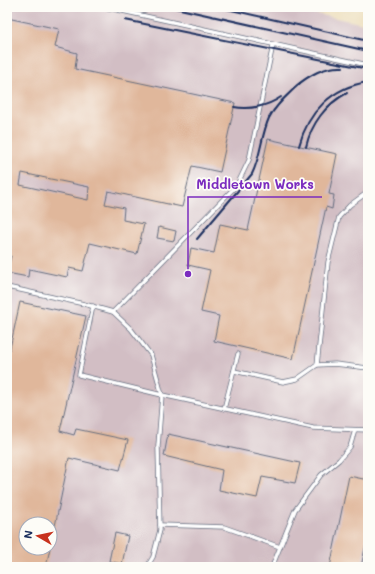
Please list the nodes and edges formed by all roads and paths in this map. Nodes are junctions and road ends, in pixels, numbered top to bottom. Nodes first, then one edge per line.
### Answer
1 (104, 7) edge
2 (273, 45) junction
3 (368, 65) edge
4 (368, 192) edge
5 (7, 287) edge
6 (93, 306) junction
7 (113, 312) junction
8 (238, 354) dead end
9 (317, 365) junction
10 (368, 368) edge
11 (234, 371) junction
12 (162, 395) junction
13 (224, 409) junction
14 (356, 430) junction
15 (368, 430) edge
16 (160, 525) junction
17 (280, 547) junction
18 (147, 567) edge
19 (272, 567) edge

1 - 2 lane
2 - 3 lane
2 - 7 lane
4 - 9 lane
5 - 6 lane
6 - 7 lane
6 - 12 lane
7 - 12 lane
8 - 11 lane
9 - 10 lane
9 - 11 lane
11 - 13 lane
12 - 13 lane
12 - 16 lane
13 - 14 lane
14 - 15 lane
14 - 17 lane
16 - 17 lane
16 - 18 lane
17 - 19 lane

